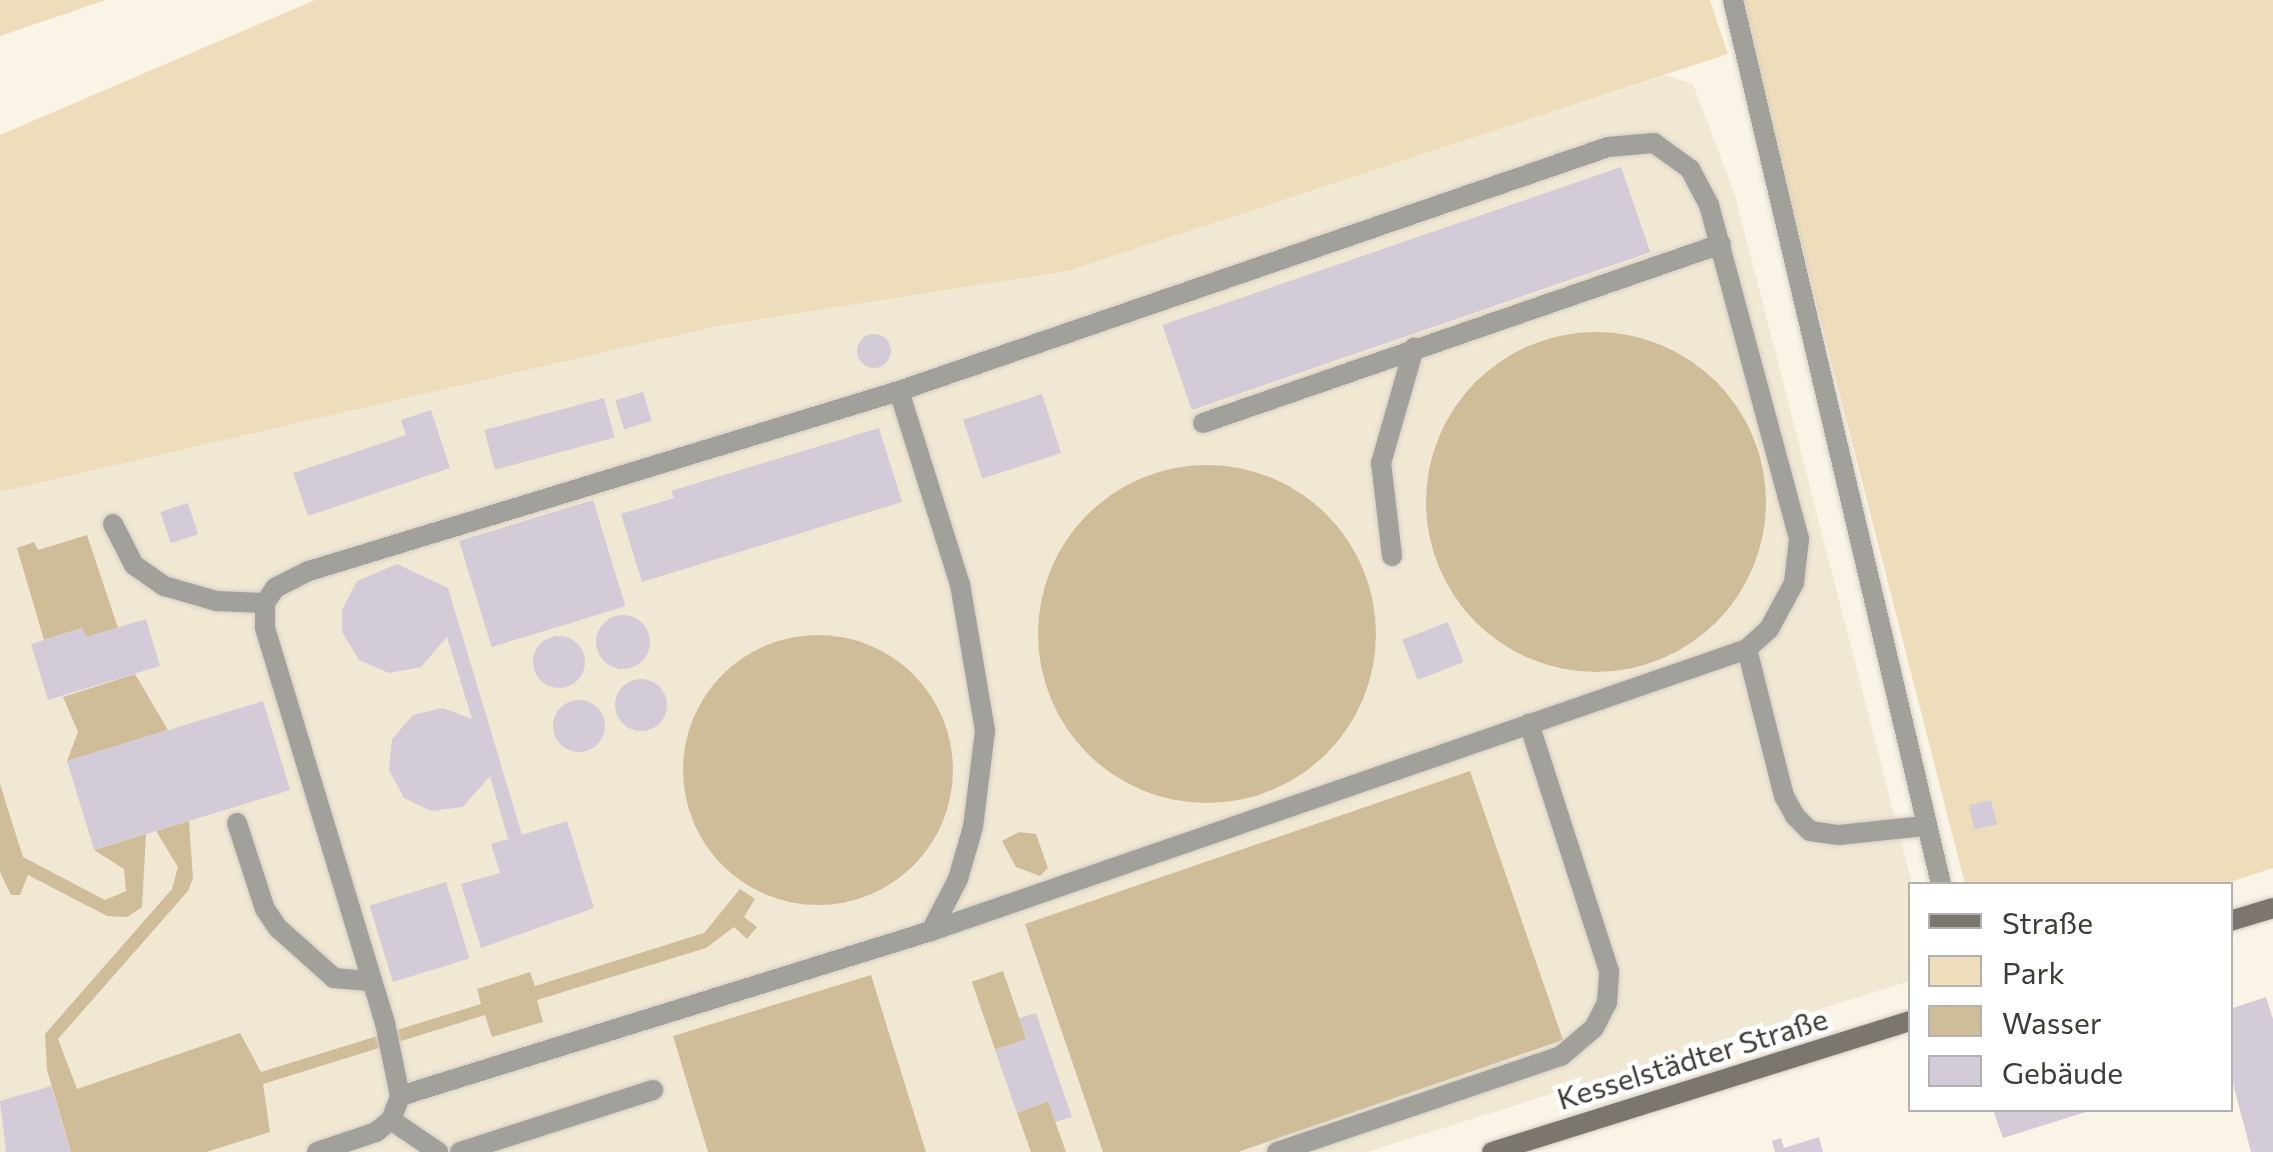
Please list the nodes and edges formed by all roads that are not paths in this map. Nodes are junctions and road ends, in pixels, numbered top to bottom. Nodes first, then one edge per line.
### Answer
1 (1734, 0) edge
2 (1722, 244) junction
3 (1414, 348) junction
4 (899, 391) junction
5 (1203, 423) dead end
6 (113, 524) dead end
7 (1392, 556) dead end
8 (265, 602) junction
9 (1747, 649) junction
10 (1530, 724) junction
11 (237, 823) dead end
12 (1925, 826) junction
13 (1940, 882) edge
14 (2273, 908) edge
15 (2233, 920) edge
16 (931, 931) junction
17 (372, 980) junction
18 (1908, 1022) edge
19 (653, 1090) dead end
20 (400, 1096) junction
21 (391, 1120) junction
22 (317, 1152) edge
23 (438, 1152) edge
24 (460, 1152) edge
25 (1278, 1152) edge
26 (1492, 1152) edge

1 - 12 lane
2 - 3 lane
2 - 4 lane
2 - 9 lane
3 - 5 lane
3 - 7 lane
4 - 8 lane
4 - 16 lane
6 - 8 lane
8 - 17 lane
9 - 10 lane
9 - 12 lane
10 - 16 lane
10 - 25 lane
11 - 17 lane
12 - 13 lane
14 - 15 main road
16 - 20 lane
17 - 20 lane
18 - 26 main road, Kesselstädter Straße
19 - 24 lane
20 - 21 lane
21 - 22 lane
21 - 23 lane

